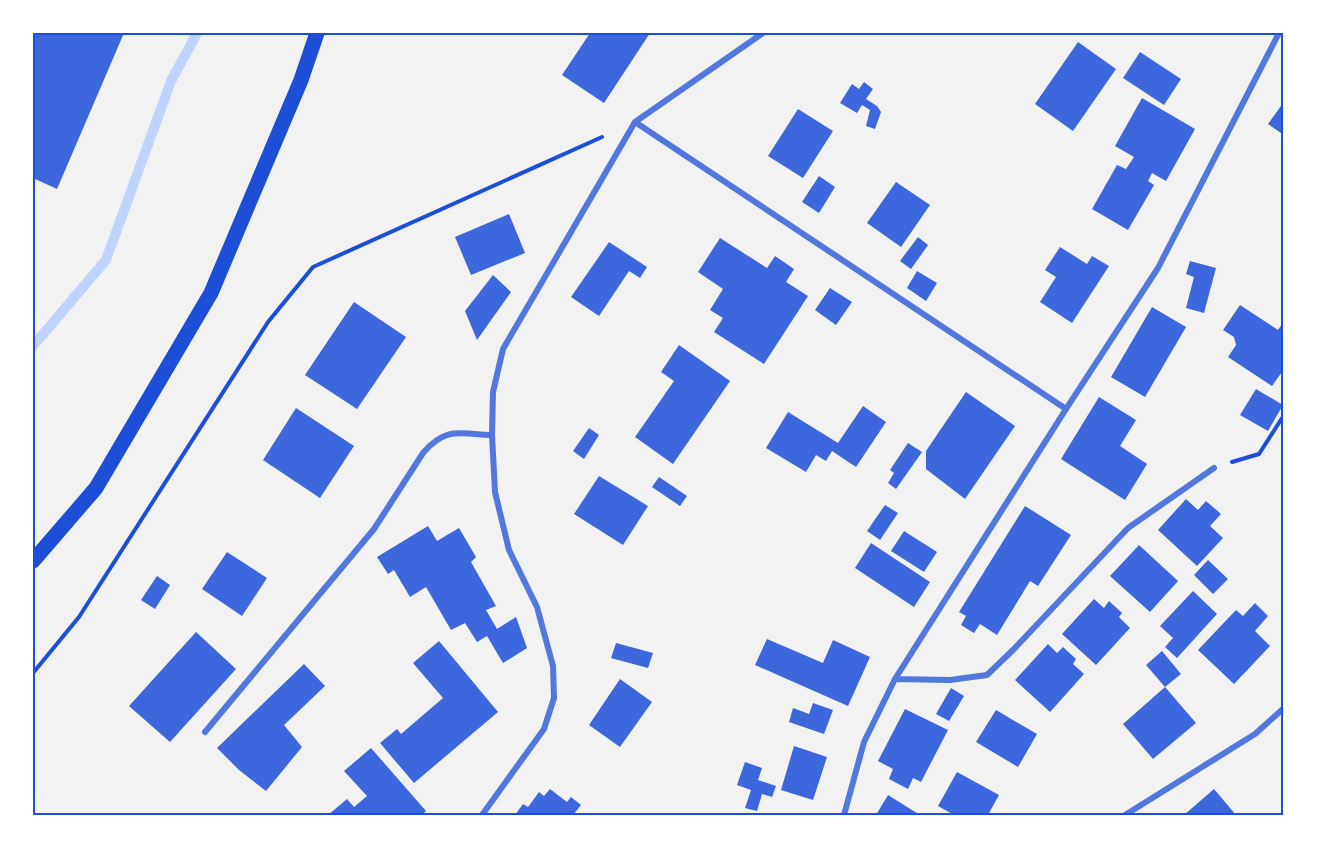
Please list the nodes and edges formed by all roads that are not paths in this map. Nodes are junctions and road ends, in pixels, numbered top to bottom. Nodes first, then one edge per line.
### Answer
1 (317, 33) edge
2 (763, 33) edge
3 (1279, 33) edge
4 (635, 122) junction
5 (1066, 409) junction
6 (492, 435) junction
7 (1214, 468) road end
8 (33, 561) edge
9 (895, 679) junction
10 (1284, 708) edge
11 (205, 732) dead end
12 (482, 815) edge
13 (844, 815) edge
14 (1125, 815) edge

1 - 8 main road
2 - 4 street
3 - 5 street
4 - 5 street
4 - 6 street
5 - 9 street
6 - 11 street
6 - 12 street
7 - 9 street
9 - 13 street
10 - 14 street

